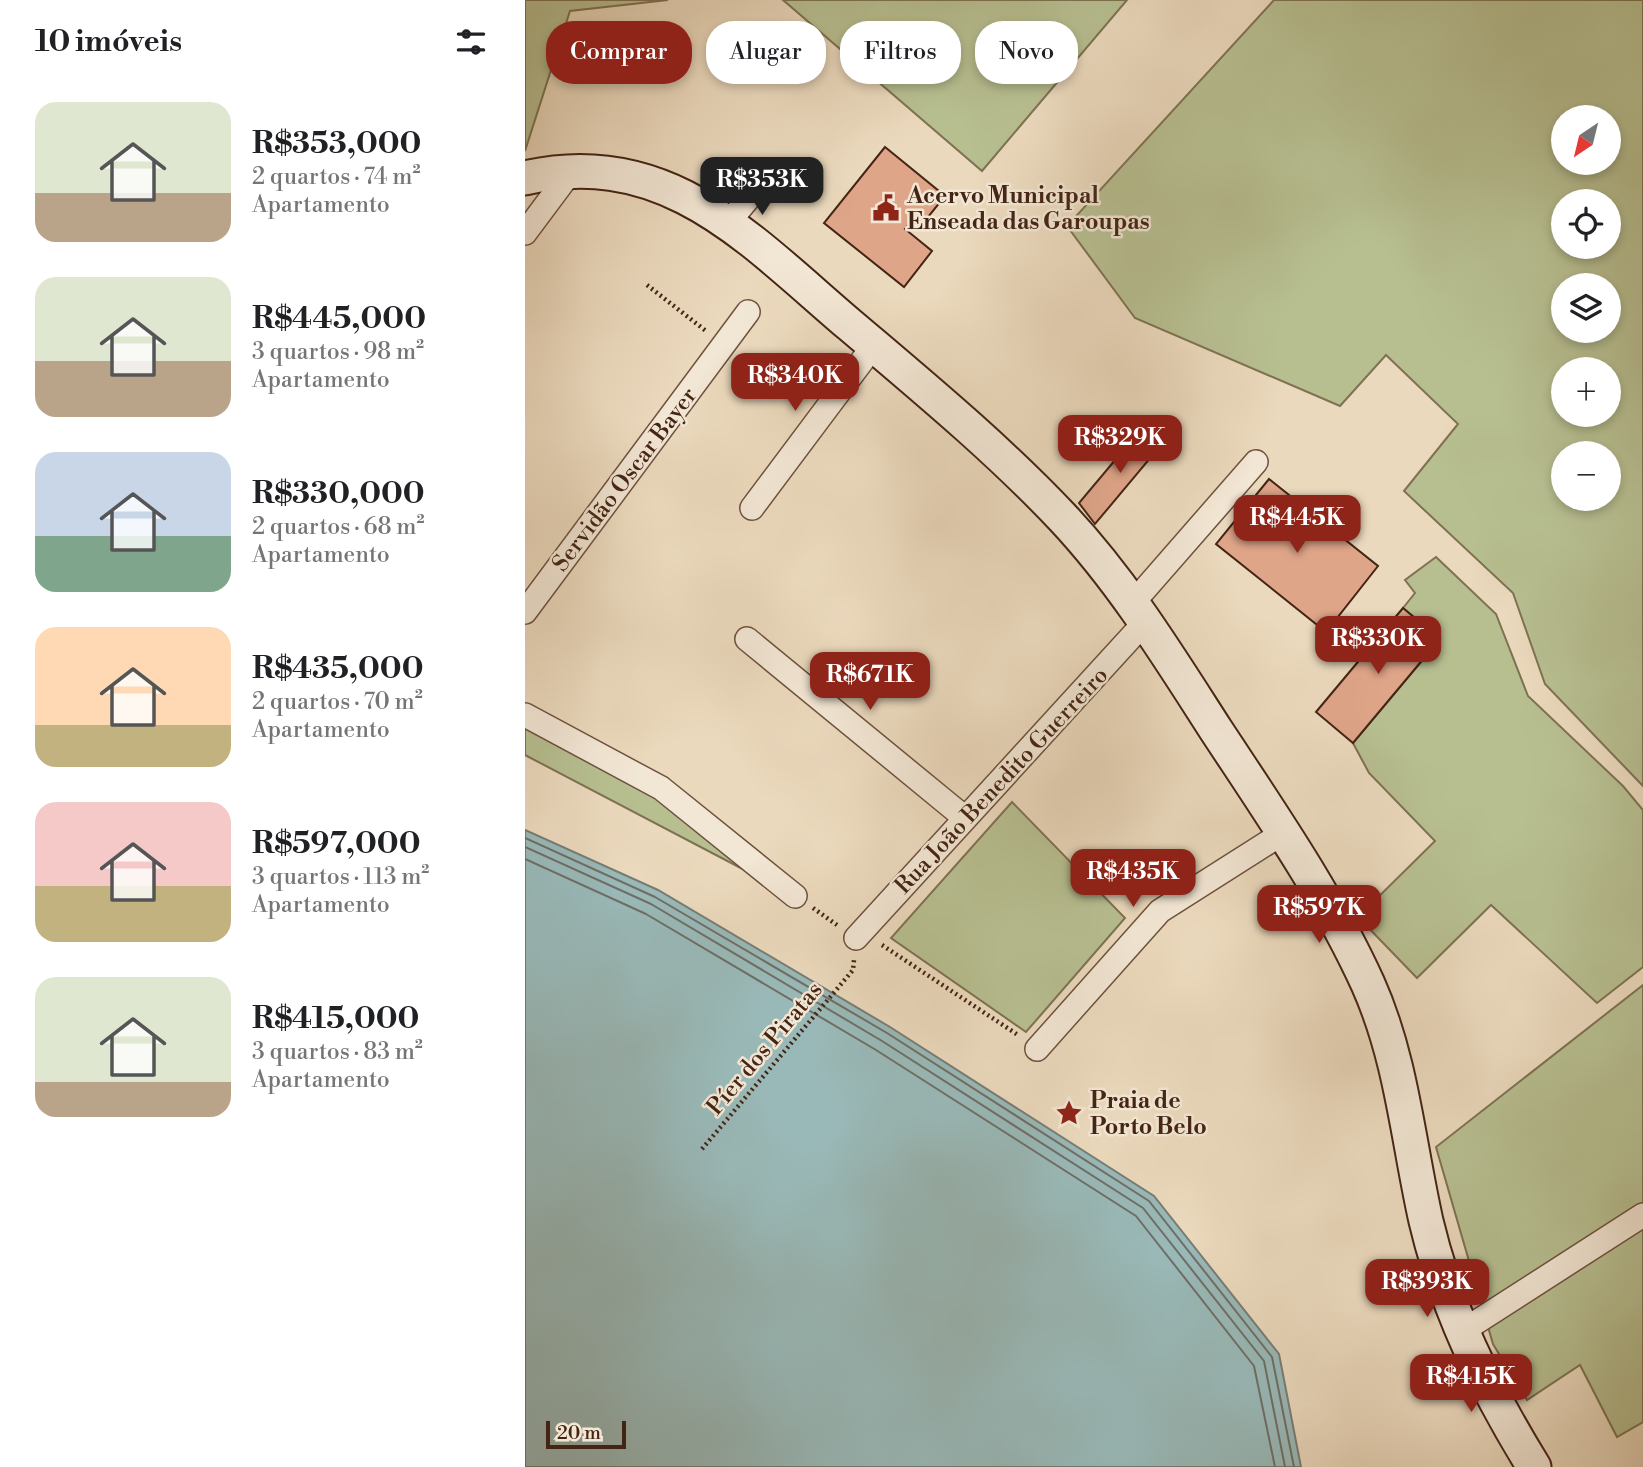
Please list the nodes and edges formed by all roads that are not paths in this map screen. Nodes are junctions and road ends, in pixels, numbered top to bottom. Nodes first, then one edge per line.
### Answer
1 (572, 170) junction
2 (525, 178) edge
3 (762, 183) dead end
4 (728, 223) junction
5 (525, 233) edge
6 (748, 312) dead end
7 (874, 345) junction
8 (1256, 462) dead end
9 (752, 508) dead end
10 (525, 612) edge
11 (1139, 613) junction
12 (747, 639) dead end
13 (525, 715) edge
14 (965, 818) junction
15 (1283, 833) junction
16 (795, 896) road end
17 (856, 938) road end
18 (1037, 1049) road end
19 (1643, 1215) edge
20 (1461, 1332) junction
21 (1534, 1467) edge

1 - 2 main road
1 - 4 main road
1 - 5 street
3 - 4 street
4 - 7 main road
6 - 10 street, Servidão Oscar Bayer
7 - 9 street
7 - 11 main road
8 - 11 street, Rua João Benedito Guerreiro
11 - 14 street, Rua João Benedito Guerreiro
11 - 15 main road
12 - 14 street
13 - 16 street
14 - 17 street, Rua João Benedito Guerreiro
15 - 18 street
15 - 20 main road
19 - 20 street
20 - 21 main road

